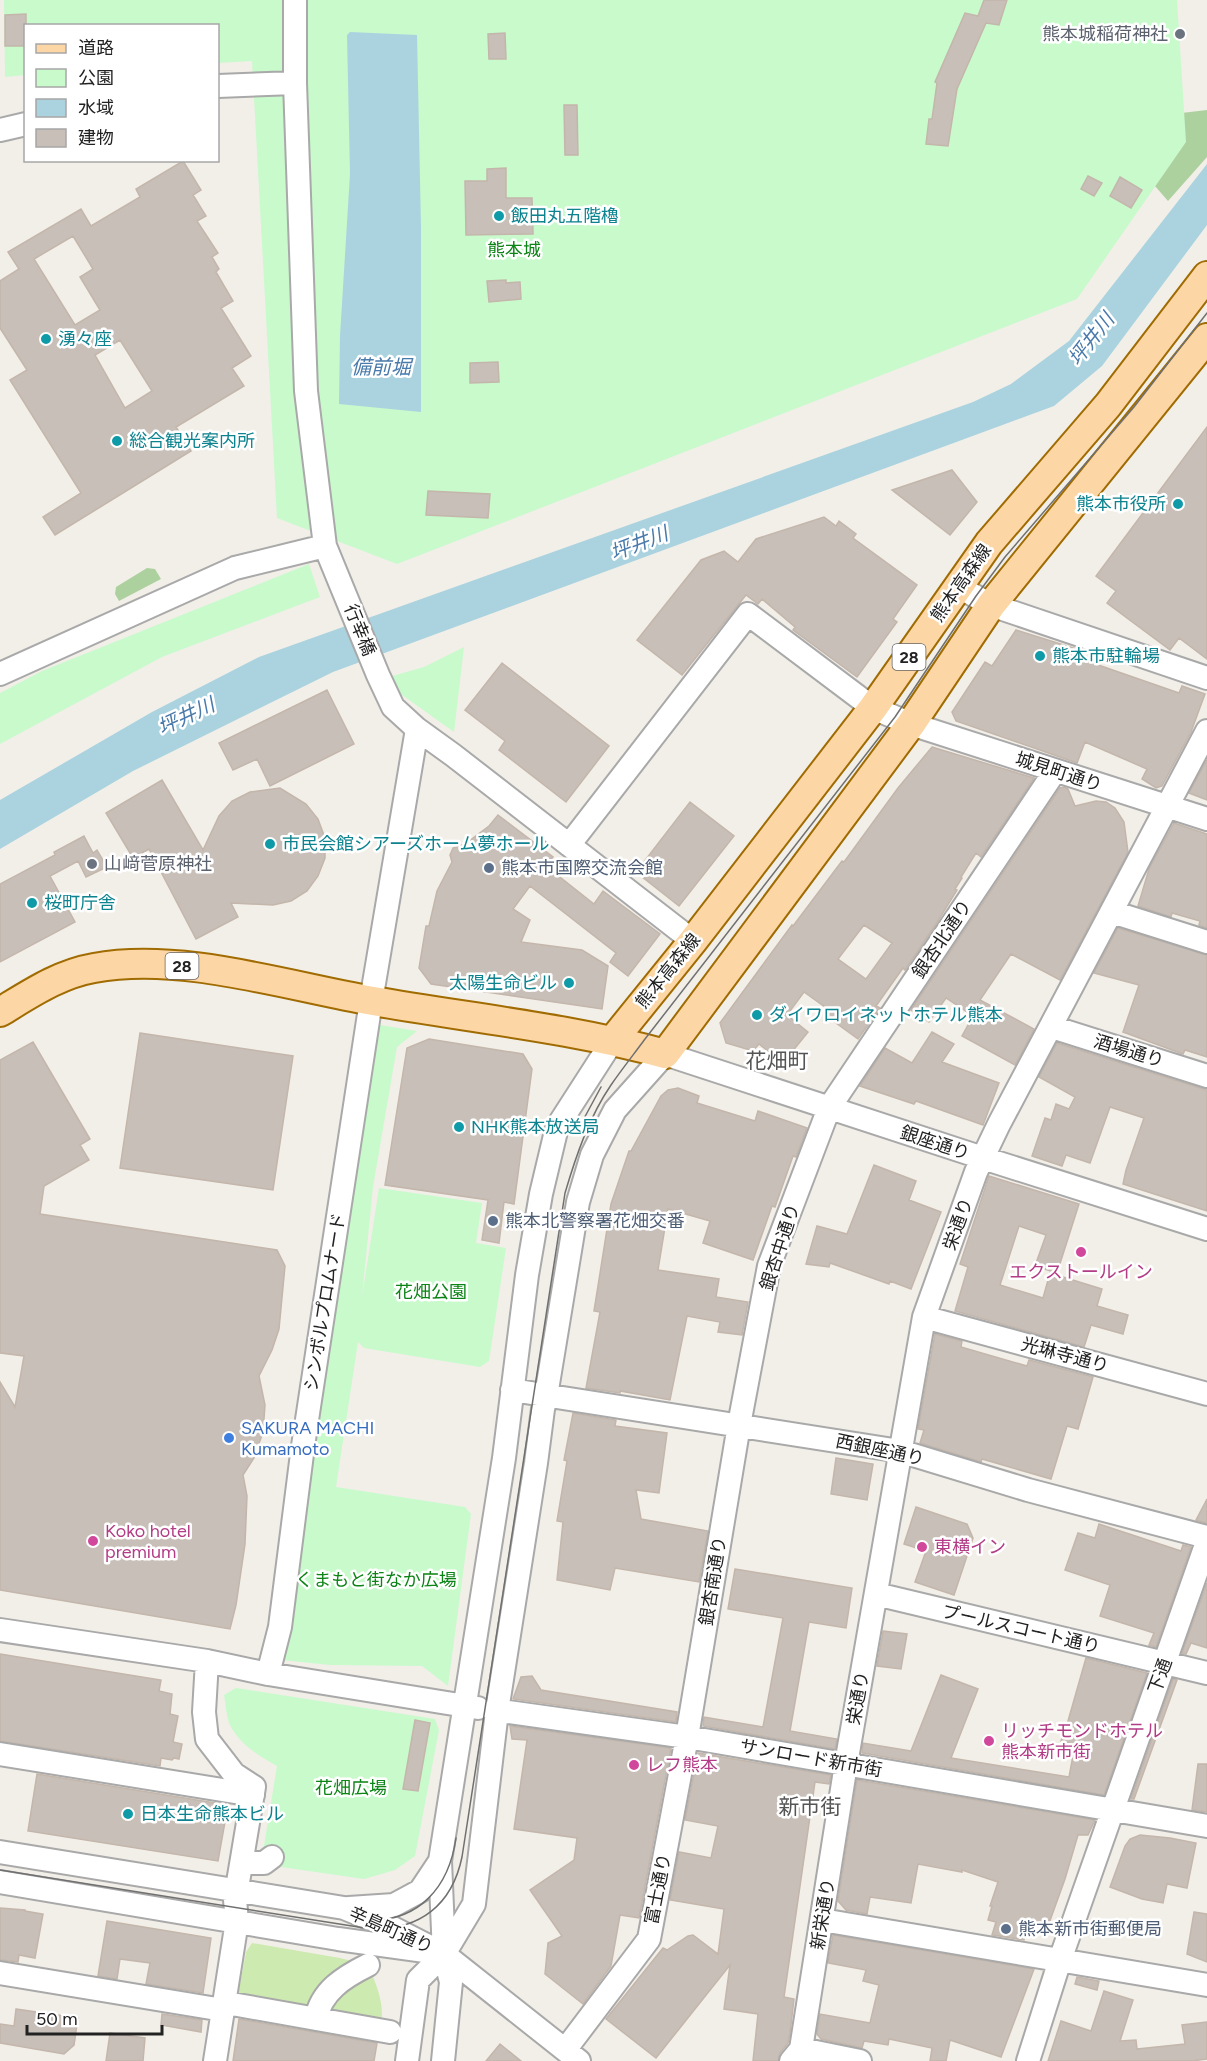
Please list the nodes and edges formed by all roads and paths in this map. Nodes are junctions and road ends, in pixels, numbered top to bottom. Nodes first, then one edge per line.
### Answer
1 (295, 0) edge
2 (295, 83) junction
3 (219, 86) edge
4 (24, 124) edge
5 (0, 130) edge
6 (1207, 276) edge
7 (1207, 339) edge
8 (325, 546) junction
9 (959, 586) junction
10 (991, 605) junction
11 (0, 674) edge
12 (1207, 678) edge
13 (873, 708) junction
14 (911, 724) junction
15 (417, 729) junction
16 (1207, 731) edge
17 (1055, 771) junction
18 (1168, 807) junction
19 (1207, 819) edge
20 (569, 845) junction
21 (1112, 912) junction
22 (693, 941) junction
23 (1207, 942) edge
24 (371, 1001) junction
25 (0, 1012) edge
26 (1052, 1027) junction
27 (613, 1040) junction
28 (665, 1054) junction
29 (1207, 1076) edge
30 (829, 1108) junction
31 (983, 1158) junction
32 (1207, 1229) edge
33 (924, 1317) junction
34 (512, 1390) junction
35 (1207, 1394) edge
36 (546, 1396) junction
37 (739, 1425) junction
38 (900, 1450) junction
39 (1207, 1537) edge
40 (1207, 1542) edge
41 (876, 1594) junction
42 (0, 1630) edge
43 (207, 1661) junction
44 (1165, 1663) junction
45 (1207, 1673) edge
46 (268, 1674) junction
47 (465, 1706) junction
48 (502, 1711) junction
49 (687, 1737) junction
50 (0, 1754) edge
51 (846, 1764) junction
52 (254, 1791) junction
53 (1112, 1810) junction
54 (1207, 1826) edge
55 (0, 1852) edge
56 (272, 1857) dead end
57 (440, 1861) junction
58 (242, 1863) junction
59 (4, 1883) edge
60 (237, 1891) junction
61 (344, 1908) junction
62 (822, 1920) junction
63 (237, 1922) junction
64 (444, 1954) junction
65 (1060, 1960) junction
66 (368, 1965) dead end
67 (0, 1973) edge
68 (1207, 1985) edge
69 (228, 2007) junction
70 (316, 2019) junction
71 (390, 2032) dead end
72 (796, 2055) edge
73 (572, 2056) edge
74 (215, 2061) edge
75 (407, 2061) edge
76 (443, 2061) edge
77 (860, 2061) edge
78 (1028, 2061) edge

1 - 2 street, 行幸橋
2 - 3 street
2 - 8 street, 行幸橋
4 - 5 street
6 - 9 main road, 熊本高森線 / 28
7 - 10 main road, 熊本高森線 / 28
8 - 11 street
8 - 15 street, 行幸橋
9 - 10 street
9 - 13 main road, 熊本高森線 / 28
10 - 12 street
10 - 14 main road, 熊本高森線 / 28
13 - 14 street, 城見町通り
13 - 20 street, 城見町通り
13 - 22 main road, 熊本高森線 / 28
14 - 17 street, 城見町通り
14 - 28 main road, 熊本高森線 / 28
15 - 20 street, 行幸橋
15 - 24 street, シンボルプロムナード
16 - 18 street, 栄通り
17 - 18 street, 城見町通り
17 - 30 street, 銀杏北通り
18 - 19 street, 城見町通り
18 - 21 street, 栄通り
20 - 22 street, 行幸橋
21 - 23 street
21 - 26 street, 栄通り
22 - 27 main road, 熊本高森線 / 28
24 - 25 main road, 28
24 - 27 main road, 28
24 - 46 street, シンボルプロムナード
26 - 29 street, 酒場通り
26 - 31 street, 栄通り
27 - 28 main road, 28
27 - 34 street
28 - 30 street, 銀座通り
28 - 36 street
30 - 31 street, 銀座通り
30 - 37 street, 銀杏中通り
31 - 32 street, 銀座通り
31 - 33 street, 栄通り
33 - 35 street, 光琳寺通り
33 - 38 street, 栄通り
34 - 36 street, 西銀座通り
34 - 47 street
36 - 37 street, 西銀座通り
36 - 48 street
37 - 38 street, 西銀座通り
37 - 49 street, 銀杏南通り
38 - 39 street, 西銀座通り
38 - 41 street, 栄通り
40 - 44 street, 下通
41 - 44 street, プールスコート通り
41 - 51 street, 栄通り
42 - 43 street, サンロード新市街
43 - 46 street, サンロード新市街
43 - 52 street
44 - 45 street, プールスコート通り
44 - 53 street, 下通
46 - 47 street, サンロード新市街
47 - 48 street, サンロード新市街
47 - 57 street
48 - 49 street, サンロード新市街
48 - 64 street
49 - 51 street, サンロード新市街
49 - 73 street, 富士通り
50 - 52 street
51 - 53 street, サンロード新市街
51 - 62 street, 新栄通り
52 - 58 street
53 - 54 street, サンロード新市街
53 - 65 street, 下通
55 - 60 street, 辛島町通り
56 - 58 street
57 - 61 street
57 - 64 street
58 - 60 street
59 - 63 street, 辛島町通り
60 - 61 street, 辛島町通り
60 - 63 street
61 - 64 street, 辛島町通り
62 - 65 street
62 - 72 street, 新栄通り
63 - 64 street, 辛島町通り
63 - 69 street
64 - 73 street
64 - 75 street
64 - 76 street
65 - 68 street
65 - 78 street, 下通
66 - 70 street
67 - 69 street
69 - 70 street
69 - 74 street
70 - 71 street
72 - 77 street

